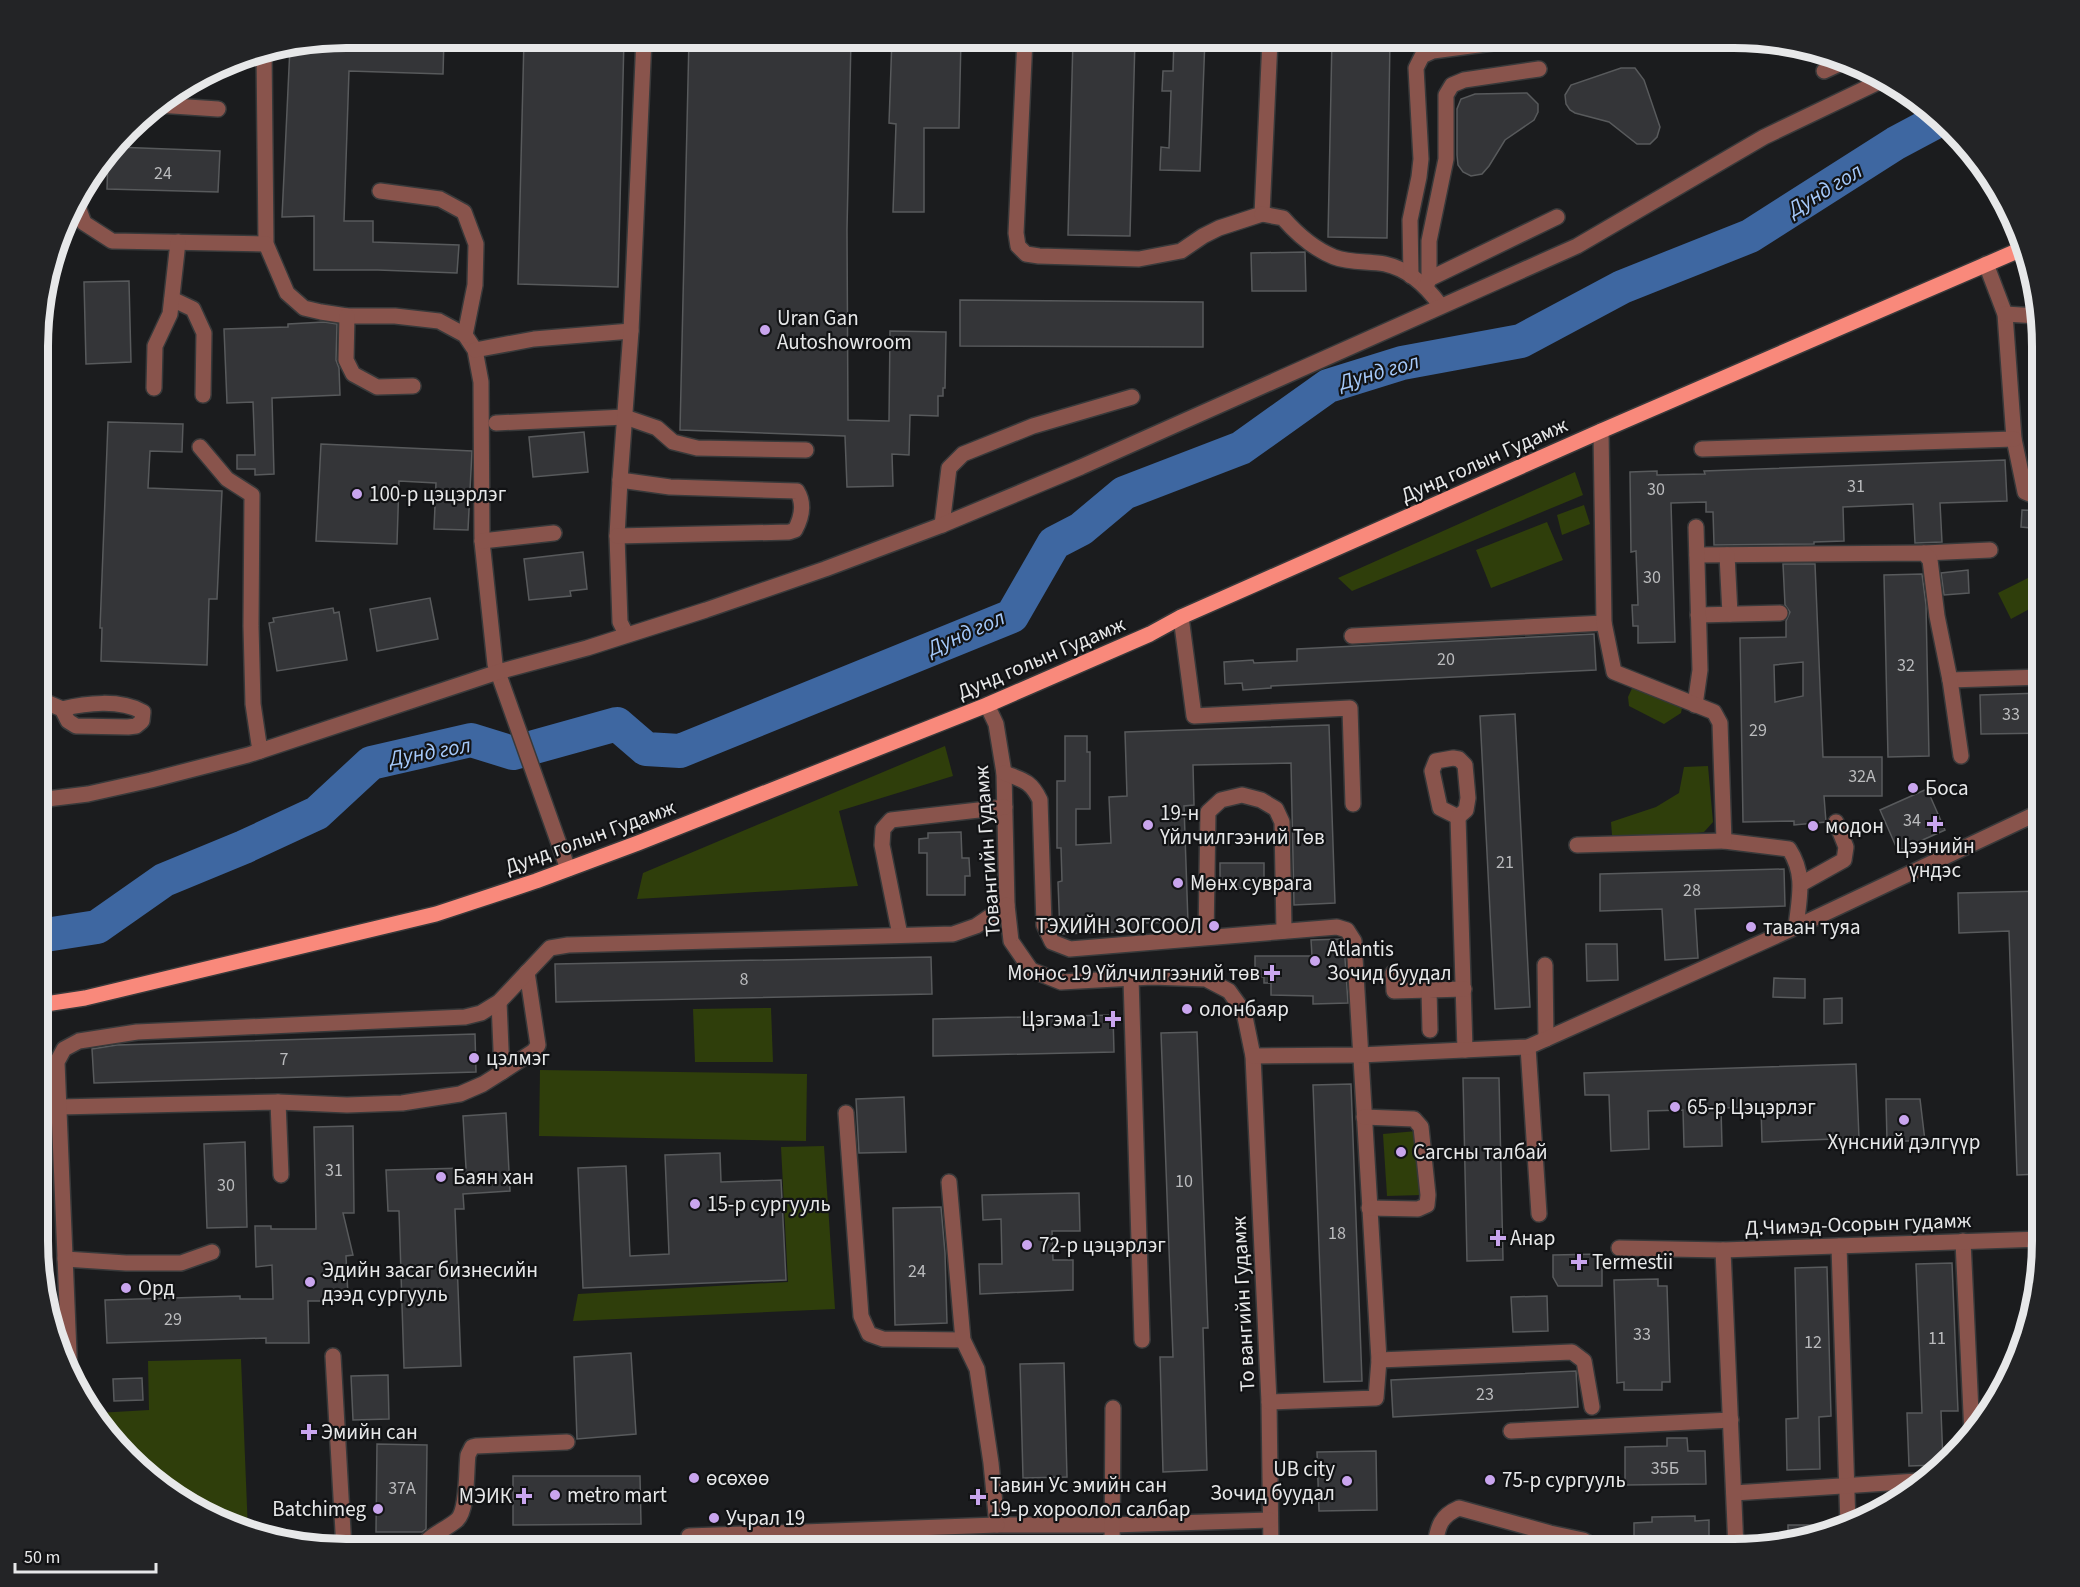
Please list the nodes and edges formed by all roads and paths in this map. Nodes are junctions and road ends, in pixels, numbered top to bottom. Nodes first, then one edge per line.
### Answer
1 (644, 48) edge
2 (1025, 48) edge
3 (1270, 48) edge
4 (1456, 48) edge
5 (264, 60) edge
6 (1835, 66) edge
7 (1539, 69) dead end
8 (1824, 71) dead end
9 (1875, 84) edge
10 (171, 106) edge
11 (218, 109) dead end
12 (380, 191) dead end
13 (80, 212) edge
14 (1262, 214) junction
15 (1557, 217) dead end
16 (178, 242) junction
17 (266, 244) junction
18 (2016, 251) edge
19 (1986, 264) junction
20 (1411, 276) junction
21 (1427, 283) junction
22 (172, 299) junction
23 (1440, 305) junction
24 (2005, 314) junction
25 (2030, 315) edge
26 (347, 316) junction
27 (631, 331) junction
28 (465, 335) junction
29 (475, 350) junction
30 (413, 386) dead end
31 (154, 388) dead end
32 (202, 395) dead end
33 (1132, 397) dead end
34 (625, 417) junction
35 (496, 423) dead end
36 (1601, 430) junction
37 (2014, 439) junction
38 (200, 447) dead end
39 (1702, 449) dead end
40 (806, 450) dead end
41 (620, 480) junction
42 (2032, 495) edge
43 (942, 525) junction
44 (1696, 527) dead end
45 (554, 533) dead end
46 (617, 536) junction
47 (482, 541) junction
48 (1989, 550) dead end
49 (1924, 553) junction
50 (1697, 555) junction
51 (1726, 555) junction
52 (1780, 613) dead end
53 (1730, 614) junction
54 (1698, 615) junction
55 (1181, 617) junction
56 (1604, 623) junction
57 (626, 634) junction
58 (1352, 636) dead end
59 (498, 672) junction
60 (2032, 677) edge
61 (1950, 680) junction
62 (48, 703) edge
63 (987, 705) junction
64 (1695, 705) junction
65 (62, 710) dead end
66 (260, 751) junction
67 (1961, 756) dead end
68 (1004, 773) junction
69 (48, 799) edge
70 (1353, 804) dead end
71 (1005, 807) junction
72 (2032, 816) edge
73 (1458, 817) dead end
74 (1836, 822) dead end
75 (1724, 841) junction
76 (1577, 845) dead end
77 (568, 869) junction
78 (1801, 884) junction
79 (1007, 905) junction
80 (1796, 927) junction
81 (1284, 931) junction
82 (900, 935) junction
83 (1206, 937) junction
84 (1545, 965) dead end
85 (527, 972) junction
86 (1393, 973) dead end
87 (1131, 978) junction
88 (1464, 989) junction
89 (1429, 990) junction
90 (499, 1002) junction
91 (48, 1004) edge
92 (1430, 1030) dead end
93 (1546, 1039) junction
94 (1528, 1047) junction
95 (1465, 1050) junction
96 (1360, 1055) junction
97 (1253, 1056) junction
98 (502, 1072) junction
99 (278, 1102) junction
100 (59, 1107) junction
101 (846, 1113) dead end
102 (1364, 1117) junction
103 (280, 1175) dead end
104 (949, 1182) dead end
105 (1369, 1208) junction
106 (1539, 1214) dead end
107 (2032, 1239) edge
108 (1964, 1241) junction
109 (1839, 1246) junction
110 (1619, 1248) dead end
111 (1723, 1250) junction
112 (212, 1252) dead end
113 (65, 1259) junction
114 (963, 1340) junction
115 (1142, 1340) dead end
116 (68, 1347) edge
117 (333, 1356) dead end
118 (1379, 1360) junction
119 (1269, 1402) junction
120 (1592, 1407) dead end
121 (1113, 1408) dead end
122 (1731, 1420) junction
123 (1971, 1420) edge
124 (1511, 1431) dead end
125 (567, 1442) dead end
126 (1909, 1482) edge
127 (1848, 1486) junction
128 (1734, 1494) junction
129 (1848, 1516) edge
130 (1270, 1520) junction
131 (997, 1525) junction
132 (1112, 1525) junction
133 (689, 1536) dead end
134 (343, 1539) edge
135 (427, 1539) edge
136 (1112, 1539) edge
137 (1271, 1539) edge
138 (1436, 1539) edge
139 (1583, 1539) edge
140 (1736, 1539) edge

1 - 27 street
2 - 14 street
3 - 14 street
4 - 20 street
5 - 17 street
6 - 8 street
7 - 21 street
9 - 23 street
10 - 11 street
12 - 28 street
13 - 16 street
14 - 20 street
15 - 21 street
16 - 17 street
16 - 22 street
17 - 26 street
18 - 19 main road, Дунд голын Гудамж
19 - 24 street
19 - 36 main road, Дунд голын Гудамж
20 - 21 street
21 - 23 street
22 - 31 street
22 - 32 street
23 - 43 street
24 - 25 street
24 - 37 street
26 - 28 street
26 - 30 street
27 - 29 street
27 - 34 street
28 - 29 street
29 - 47 street
33 - 43 street
34 - 35 street
34 - 40 street
34 - 41 street
36 - 55 main road, Дунд голын Гудамж
36 - 56 street
37 - 39 street
37 - 42 street
38 - 66 street
41 - 46 street
41 - 46 street
43 - 57 street
44 - 50 street
45 - 47 street
46 - 57 street
47 - 59 street
48 - 49 street
49 - 51 street
49 - 61 street
50 - 51 street
50 - 54 street
51 - 53 street
52 - 53 street
53 - 54 street
54 - 64 street
55 - 63 main road, Дунд голын Гудамж
55 - 70 street
56 - 58 street
56 - 64 street
57 - 59 street
59 - 66 street
59 - 77 street
60 - 61 street
61 - 67 street
62 - 65 street
63 - 68 street, Товангийн Гудамж
63 - 77 main road, Дунд голын Гудамж
64 - 75 street
66 - 69 street
68 - 71 street, Товангийн Гудамж
68 - 83 street
71 - 79 street, Товангийн Гудамж
71 - 82 street
72 - 80 street
73 - 88 street
74 - 78 street
75 - 76 street
75 - 78 street
77 - 91 main road, Дунд голын Гудамж
78 - 80 street
79 - 82 street
79 - 87 street, Товангийн Гудамж
80 - 93 street
81 - 83 street
81 - 83 street
81 - 96 street
82 - 85 street
84 - 93 street
85 - 90 street
85 - 98 street
86 - 89 street
87 - 97 street, Товангийн Гудамж
87 - 115 street
88 - 89 street
88 - 95 street
89 - 92 street
90 - 98 street
90 - 100 street
93 - 94 street
94 - 95 street
94 - 106 street
95 - 96 street
96 - 97 street
96 - 102 street
97 - 119 street, То вангийн Гудамж
98 - 99 street
99 - 100 street
99 - 103 street
100 - 113 street
101 - 114 street
102 - 105 street
102 - 105 street
104 - 114 street
105 - 118 street
107 - 108 street, Д.Чимэд-Осорын гудамж
108 - 109 street, Д.Чимэд-Осорын гудамж
108 - 123 street
109 - 111 street, Д.Чимэд-Осорын гудамж
109 - 127 street
110 - 111 street
111 - 122 street, Д.Чимэд-Осорын гудамж
112 - 113 street
113 - 116 street
114 - 131 street
117 - 134 street
118 - 119 street
118 - 120 street
119 - 130 street, То вангийн Гудамж
121 - 132 street
122 - 124 street
122 - 128 street, Д.Чимэд-Осорын гудамж
125 - 135 street
126 - 127 street
127 - 128 street
127 - 129 street
128 - 140 street, Д.Чимэд-Осорын гудамж
130 - 132 street
130 - 137 street, То вангийн Гудамж
131 - 132 street
131 - 133 street
132 - 136 street
138 - 139 street

